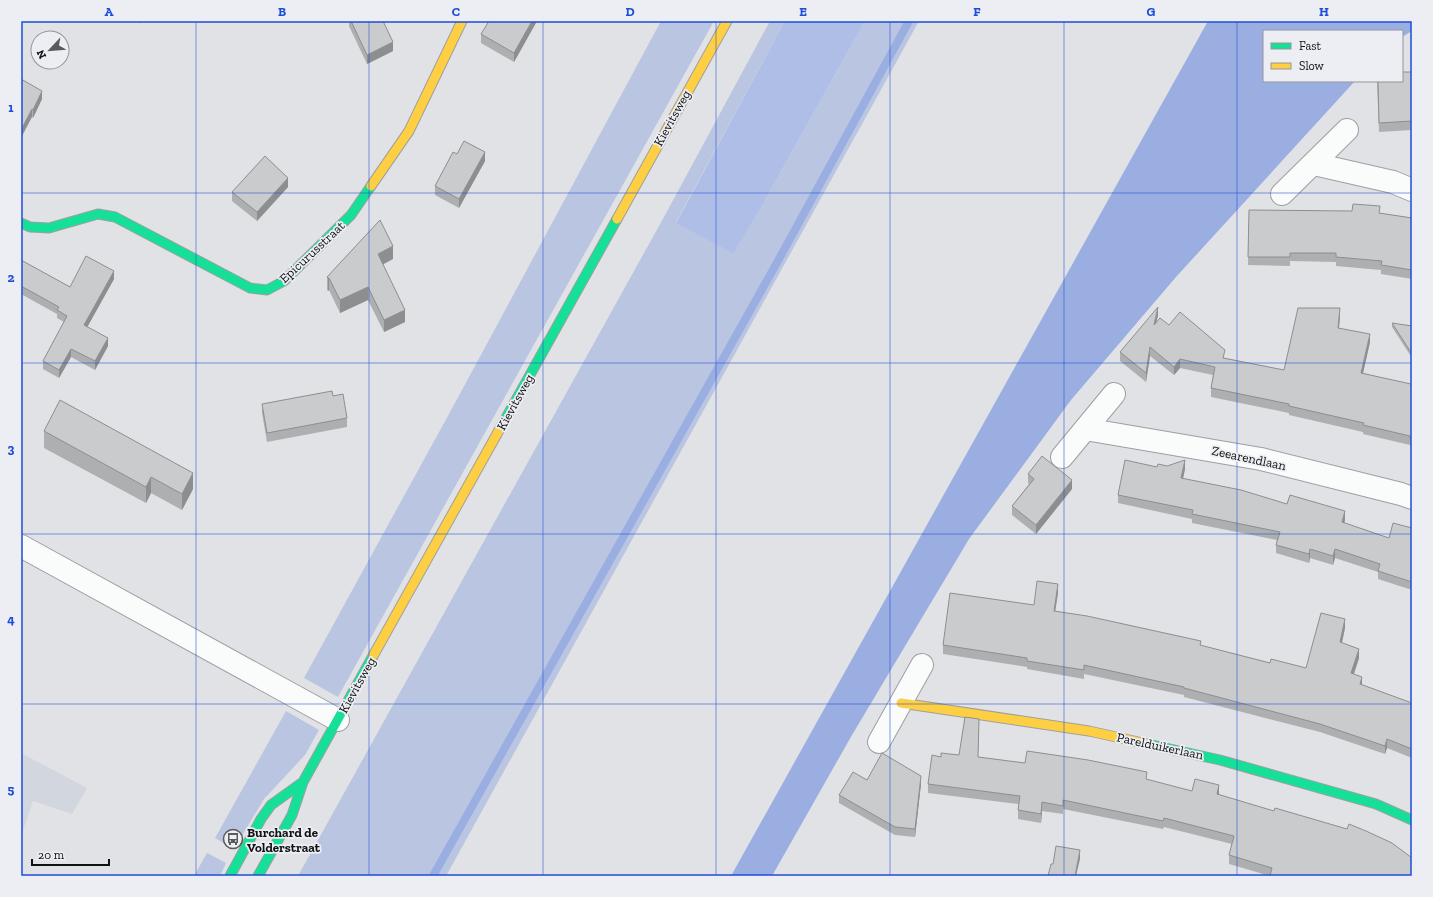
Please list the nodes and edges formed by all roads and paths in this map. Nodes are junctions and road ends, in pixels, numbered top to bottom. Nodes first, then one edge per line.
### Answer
1 (462, 21) edge
2 (727, 21) edge
3 (1347, 130) dead end
4 (1314, 164) junction
5 (1412, 190) edge
6 (1282, 194) dead end
7 (21, 223) edge
8 (1114, 394) dead end
9 (1085, 429) junction
10 (1062, 457) dead end
11 (1412, 498) edge
12 (21, 546) edge
13 (922, 665) dead end
14 (901, 703) junction
15 (338, 720) junction
16 (879, 742) dead end
17 (303, 782) junction
18 (1412, 820) edge
19 (230, 876) edge
20 (258, 876) edge

1 - 7 street, Epicurusstraat
2 - 15 street, Kievitsweg
3 - 4 street
4 - 5 street
4 - 6 street
8 - 9 street
9 - 10 street
9 - 11 street, Zeearendlaan
12 - 15 street
13 - 14 street
14 - 16 street
14 - 18 street, Parelduikerlaan
15 - 17 street, Kievitsweg
17 - 19 street, Kievitsweg
17 - 20 street, Kievitsweg

